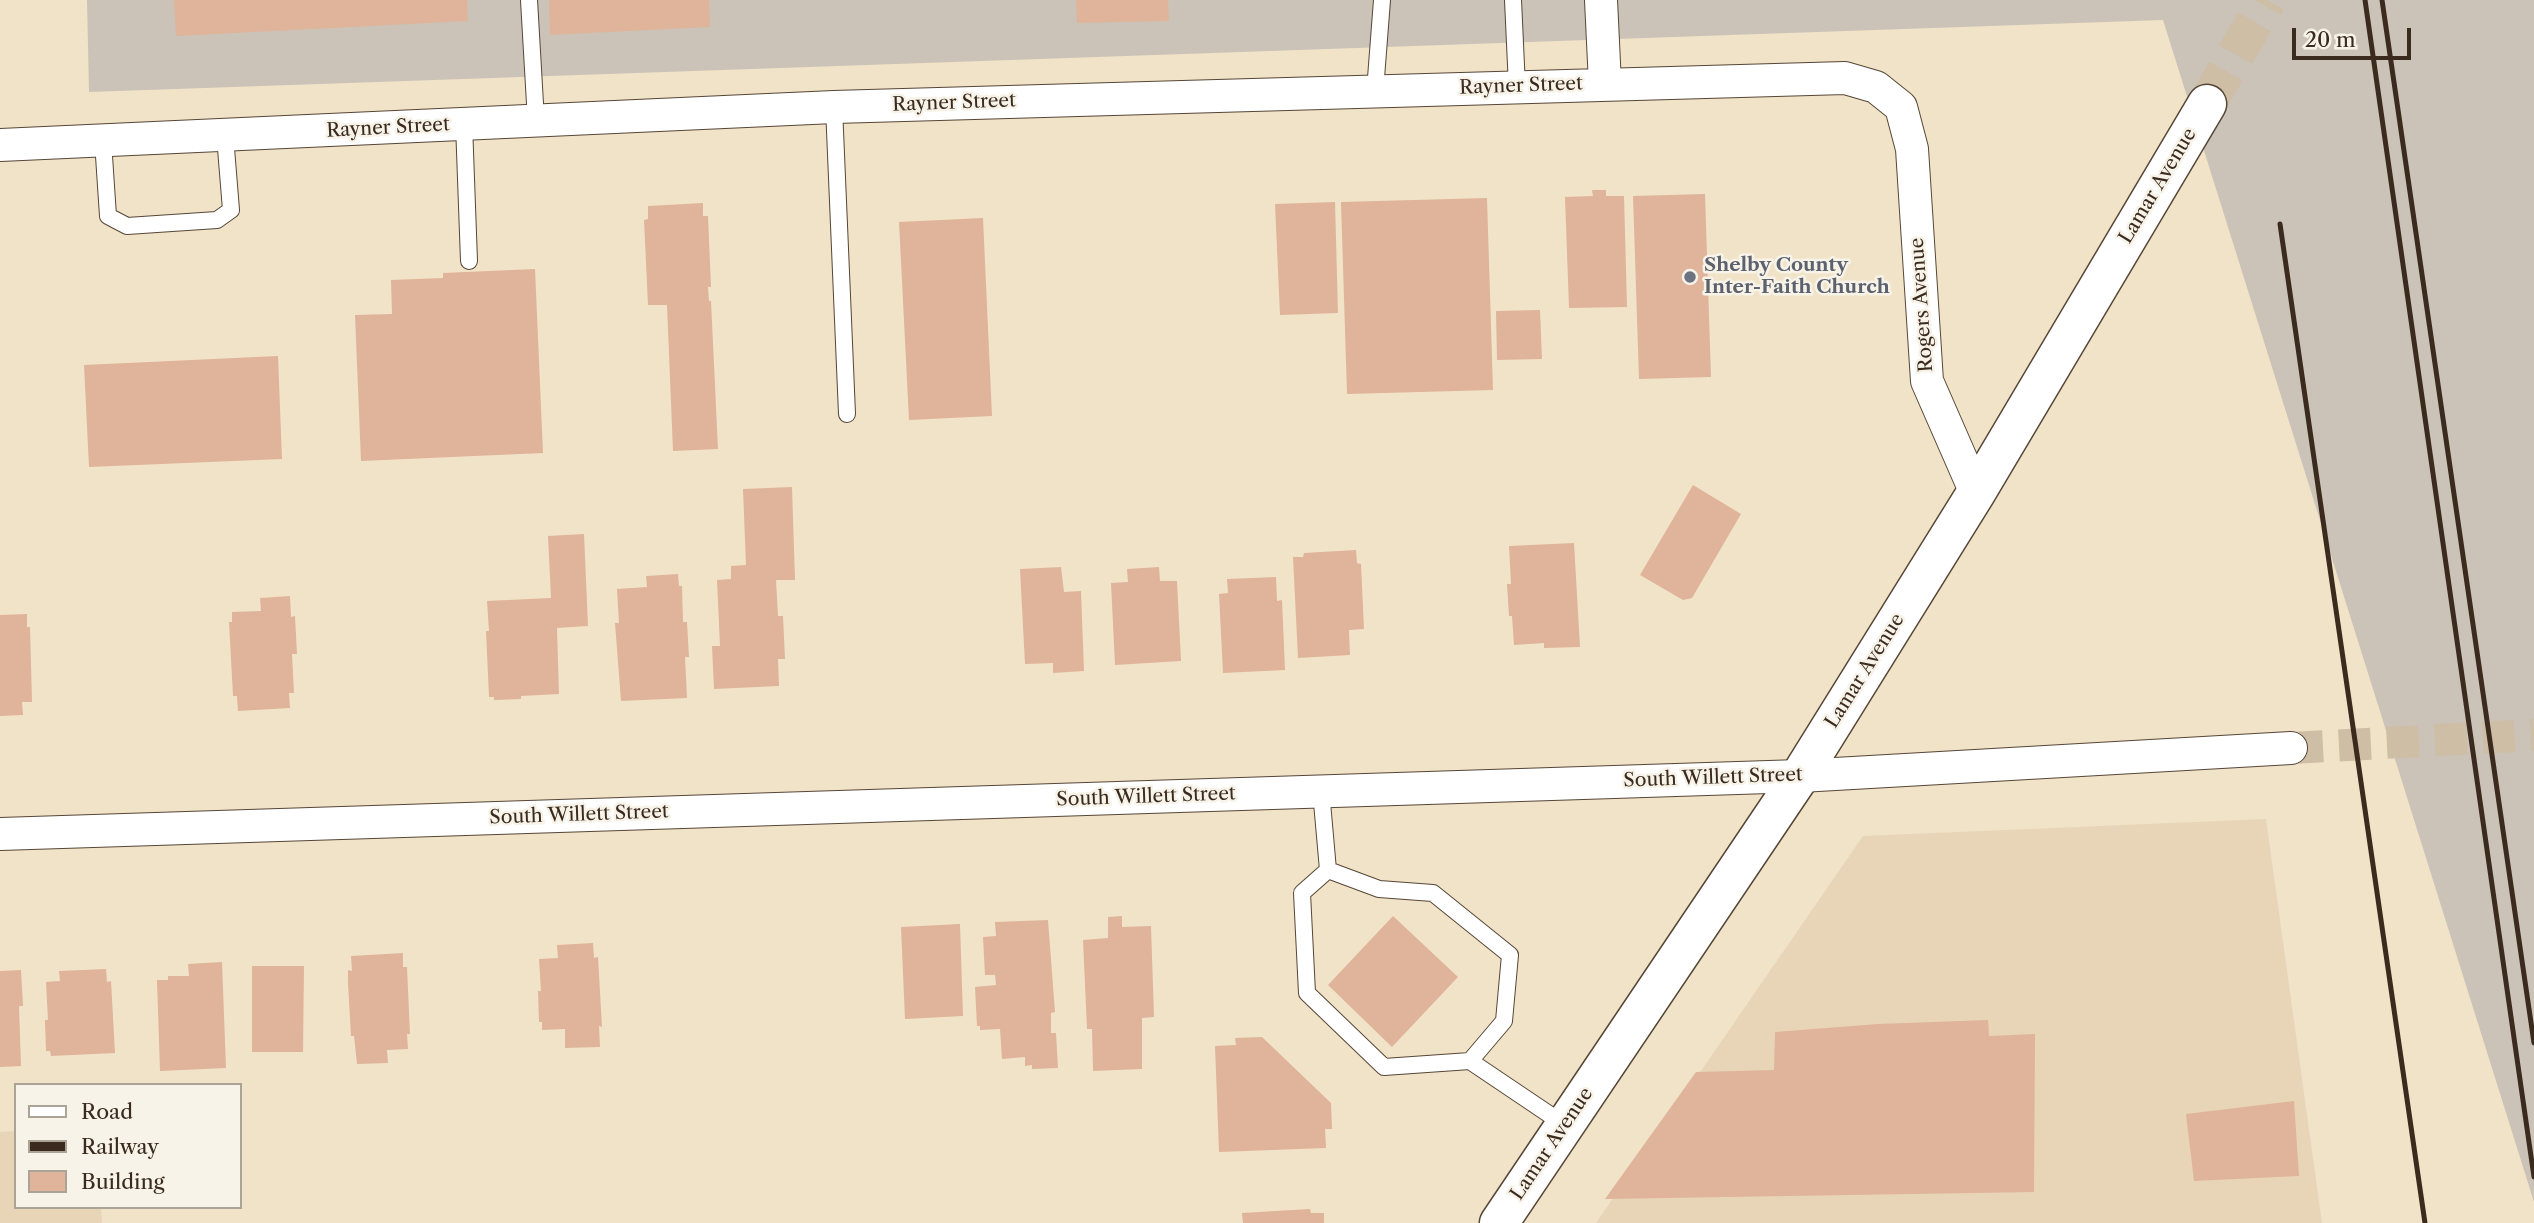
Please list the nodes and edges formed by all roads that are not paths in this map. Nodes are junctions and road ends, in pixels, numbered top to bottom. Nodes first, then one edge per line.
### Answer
1 (529, 0) edge
2 (1382, 0) edge
3 (1513, 0) edge
4 (1601, 0) edge
5 (1605, 84) junction
6 (1517, 87) junction
7 (1375, 91) junction
8 (2207, 104) tunnel mouth
9 (834, 107) junction
10 (1901, 107) joint
11 (536, 121) junction
12 (464, 124) junction
13 (225, 136) junction
14 (103, 141) junction
15 (0, 145) edge
16 (469, 261) dead end
17 (847, 414) dead end
18 (1976, 493) junction
19 (2291, 748) tunnel mouth
20 (1800, 776) junction
21 (1321, 791) junction
22 (0, 834) edge
23 (1328, 870) junction
24 (1470, 1061) junction
25 (1565, 1125) junction
26 (1499, 1223) edge

1 - 11 lane
2 - 7 lane
3 - 6 lane
4 - 5 street
5 - 6 street, Rayner Street
5 - 10 street, Rayner Street
6 - 7 street, Rayner Street
7 - 9 street, Rayner Street
8 - 18 main road, Lamar Avenue
9 - 11 street, Rayner Street
9 - 17 lane
10 - 18 street, Rogers Avenue
11 - 12 street, Rayner Street
12 - 13 street, Rayner Street
12 - 16 lane
13 - 14 street, Rayner Street
13 - 14 lane
14 - 15 street, Rayner Street
18 - 20 main road, Lamar Avenue
19 - 20 street, South Willett Street
20 - 21 street, South Willett Street
20 - 25 main road, Lamar Avenue
21 - 22 street, South Willett Street
21 - 23 lane
23 - 24 lane
23 - 24 lane
24 - 25 lane
25 - 26 main road, Lamar Avenue

